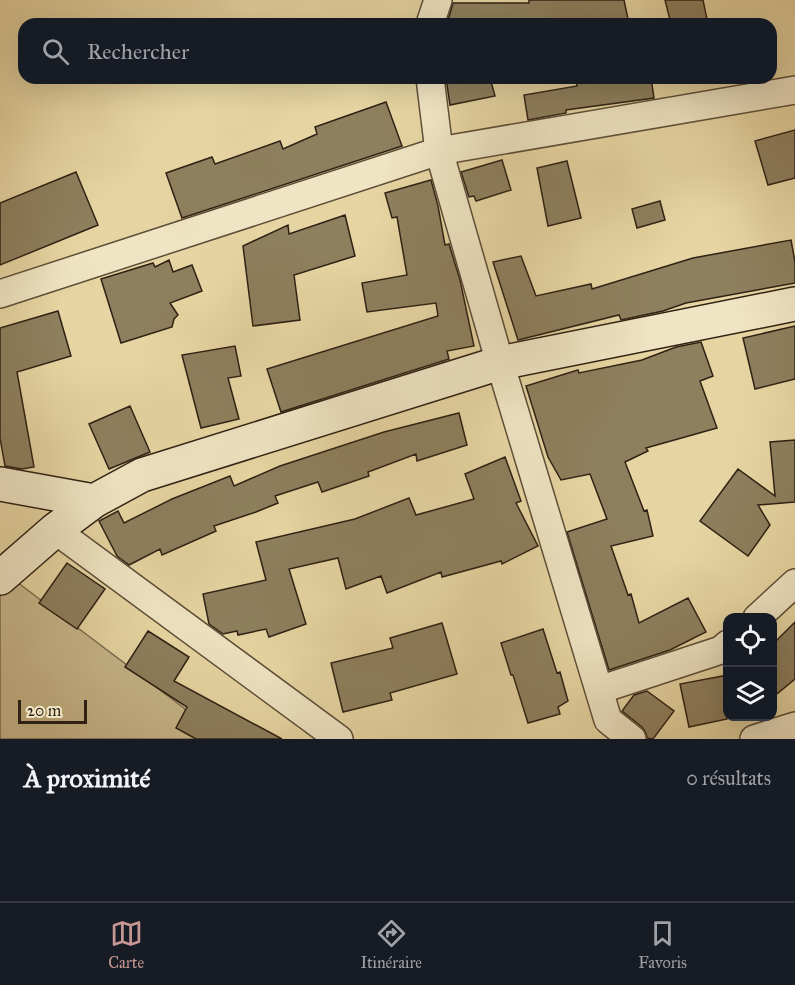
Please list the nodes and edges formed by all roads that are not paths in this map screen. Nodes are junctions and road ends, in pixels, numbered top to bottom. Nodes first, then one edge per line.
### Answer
1 (438, 0) edge
2 (432, 18) edge
3 (431, 84) edge
4 (795, 90) edge
5 (439, 151) junction
6 (0, 294) edge
7 (795, 304) edge
8 (500, 363) junction
9 (0, 484) edge
10 (94, 501) junction
11 (55, 530) junction
12 (0, 578) edge
13 (795, 584) edge
14 (763, 613) edge
15 (723, 648) edge
16 (599, 690) junction
17 (795, 726) edge
18 (339, 739) edge
19 (632, 739) edge
20 (754, 739) edge

1 - 2 street
3 - 5 street
4 - 5 street
5 - 6 street
5 - 8 street
7 - 8 main road
8 - 10 main road
8 - 16 street
9 - 10 main road
10 - 11 main road
11 - 12 main road
11 - 18 street
13 - 14 street
15 - 16 street
16 - 19 street
17 - 20 street

